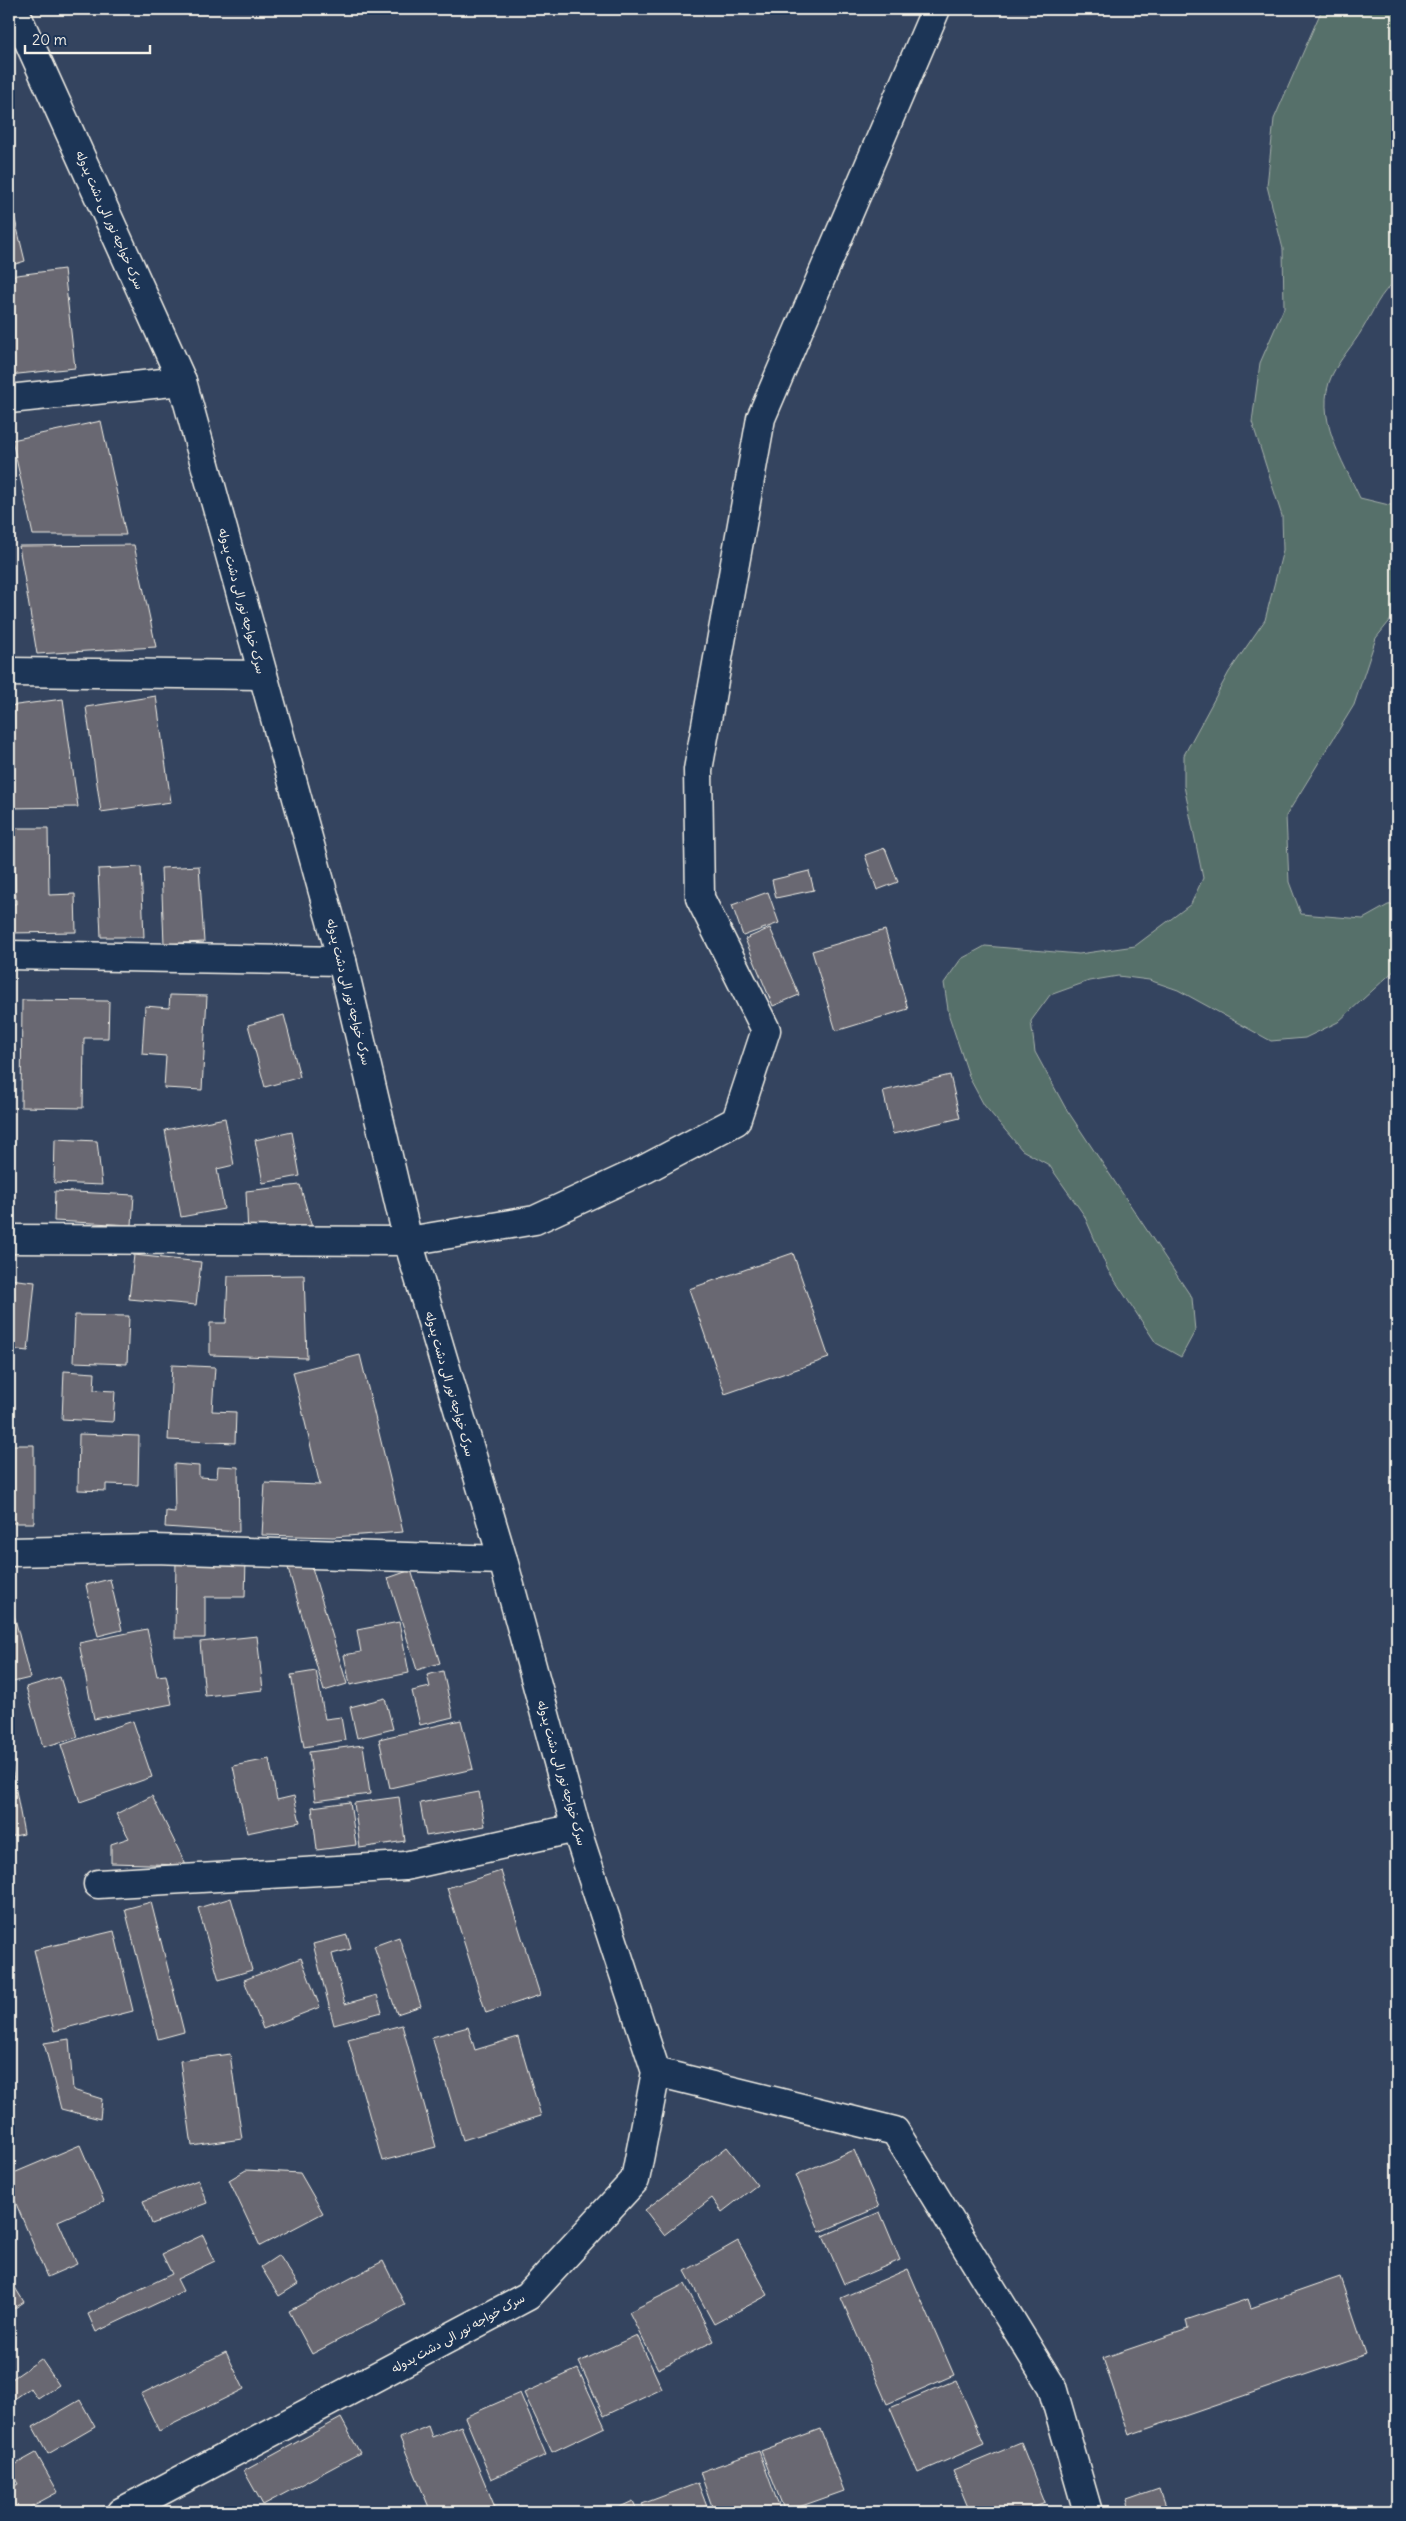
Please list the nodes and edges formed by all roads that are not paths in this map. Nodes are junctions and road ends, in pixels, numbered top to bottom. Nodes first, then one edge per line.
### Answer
1 (14, 9) edge
2 (936, 9) edge
3 (182, 381) junction
4 (9, 399) edge
5 (9, 672) edge
6 (262, 675) junction
7 (9, 955) edge
8 (342, 961) junction
9 (9, 1239) edge
10 (408, 1241) junction
11 (9, 1552) edge
12 (502, 1560) junction
13 (576, 1828) junction
14 (98, 1884) dead end
15 (656, 2072) junction
16 (121, 2512) edge
17 (1088, 2512) edge

1 - 3 street, سرک خواجه نور الی دشت پدوله
2 - 10 street
3 - 4 street
3 - 6 street, سرک خواجه نور الی دشت پدوله
5 - 6 street
6 - 8 street, سرک خواجه نور الی دشت پدوله
7 - 8 street
8 - 10 street, سرک خواجه نور الی دشت پدوله
9 - 10 street
10 - 12 street, سرک خواجه نور الی دشت پدوله
11 - 12 street
12 - 13 street, سرک خواجه نور الی دشت پدوله
13 - 14 street
13 - 15 street, سرک خواجه نور الی دشت پدوله
15 - 16 street, سرک خواجه نور الی دشت پدوله
15 - 17 street

